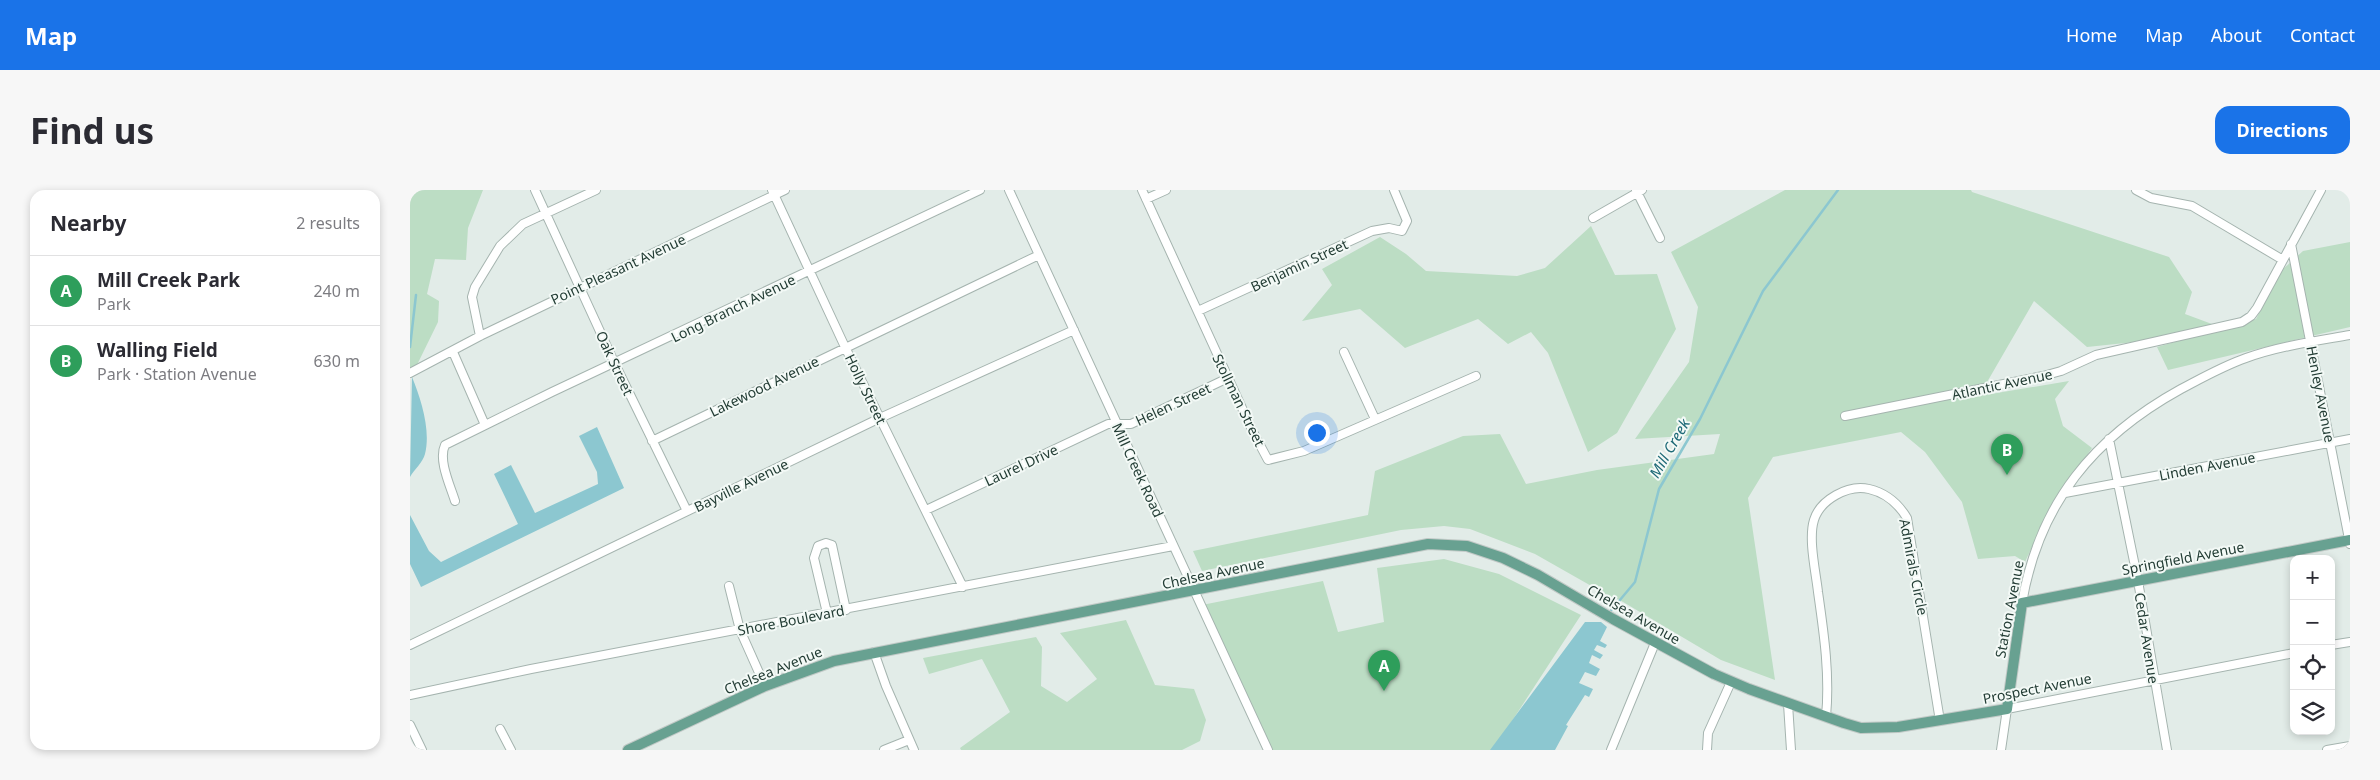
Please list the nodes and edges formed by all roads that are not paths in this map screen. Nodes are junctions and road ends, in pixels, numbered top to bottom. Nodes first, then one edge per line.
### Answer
1 (535, 190) edge
2 (596, 190) edge
3 (785, 190) edge
4 (980, 190) edge
5 (1009, 190) edge
6 (1142, 190) edge
7 (1166, 190) edge
8 (1394, 190) edge
9 (2136, 190) edge
10 (2321, 190) edge
11 (1638, 191) edge
12 (774, 193) edge
13 (1146, 199) junction
14 (545, 214) junction
15 (1593, 218) dead end
16 (1660, 238) dead end
17 (2291, 244) junction
18 (1039, 255) junction
19 (2283, 260) junction
20 (810, 271) junction
21 (580, 287) junction
22 (1198, 311) junction
23 (1074, 330) junction
24 (2350, 335) edge
25 (480, 336) junction
26 (2310, 342) junction
27 (846, 347) junction
28 (453, 352) junction
29 (1344, 352) dead end
30 (615, 364) junction
31 (410, 373) edge
32 (1476, 376) dead end
33 (1228, 378) junction
34 (1845, 416) dead end
35 (880, 418) junction
36 (1375, 420) junction
37 (485, 425) junction
38 (1117, 426) junction
39 (2109, 439) junction
40 (2350, 439) edge
41 (652, 441) junction
42 (2330, 442) junction
43 (2117, 483) junction
44 (2065, 493) junction
45 (455, 501) dead end
46 (926, 510) junction
47 (687, 511) junction
48 (2350, 541) edge
49 (1173, 546) junction
50 (2138, 581) junction
51 (729, 586) dead end
52 (963, 587) junction
53 (1194, 591) junction
54 (2022, 603) junction
55 (846, 610) junction
56 (827, 613) junction
57 (740, 630) junction
58 (2350, 642) edge
59 (1655, 643) junction
60 (2335, 644) edge
61 (410, 645) edge
62 (874, 652) junction
63 (2290, 653) edge
64 (2154, 680) junction
65 (1731, 682) junction
66 (765, 686) junction
67 (410, 695) edge
68 (1788, 704) junction
69 (2007, 709) junction
70 (1826, 717) junction
71 (1940, 721) junction
72 (410, 726) edge
73 (500, 729) dead end
74 (909, 740) junction
75 (2350, 746) edge
76 (422, 750) edge
77 (511, 750) edge
78 (628, 750) edge
79 (884, 750) edge
80 (914, 750) edge
81 (1268, 750) edge
82 (1611, 750) edge
83 (1707, 750) edge
84 (1791, 750) edge
85 (2001, 750) edge
86 (2167, 750) edge
87 (2327, 750) edge

1 - 14 street, Oak Street
2 - 14 street
3 - 12 street, Point Pleasant Avenue
4 - 20 street, Long Branch Avenue
5 - 18 street, Mill Creek Road
6 - 13 street, Stollman Street
7 - 13 street
8 - 22 street, Benjamin Street
9 - 19 street
10 - 17 street, Atlantic Avenue
11 - 15 street
11 - 16 street
12 - 20 street, Holly Street
12 - 21 street, Point Pleasant Avenue
13 - 22 street, Stollman Street
14 - 21 street, Oak Street
14 - 25 street
17 - 19 street, Atlantic Avenue
17 - 26 street, Henley Avenue
18 - 23 street, Mill Creek Road
18 - 27 street, Lakewood Avenue
19 - 34 street, Atlantic Avenue
20 - 27 street, Holly Street
20 - 30 street, Long Branch Avenue
21 - 25 street, Point Pleasant Avenue
21 - 30 street, Oak Street
22 - 33 street, Stollman Street
23 - 35 street, Bayville Avenue
23 - 38 street, Mill Creek Road
24 - 26 street, Station Avenue
25 - 28 street, Point Pleasant Avenue
26 - 39 street, Station Avenue
26 - 42 street, Henley Avenue
27 - 35 street, Holly Street
27 - 41 street, Lakewood Avenue
28 - 31 street, Point Pleasant Avenue
28 - 37 street
29 - 36 street
30 - 37 street, Long Branch Avenue
30 - 41 street, Oak Street
32 - 36 street, Stollman Street
33 - 36 street, Stollman Street
33 - 38 street, Helen Street
35 - 46 street, Holly Street
35 - 47 street, Bayville Avenue
37 - 45 street, Long Branch Avenue
38 - 46 street, Laurel Drive
38 - 49 street, Mill Creek Road
39 - 43 street, Cedar Avenue
39 - 44 street, Station Avenue
40 - 42 street, Linden Avenue
41 - 47 street, Oak Street
42 - 43 street, Linden Avenue
42 - 48 street, Henley Avenue
43 - 44 street, Linden Avenue
43 - 50 street, Cedar Avenue
44 - 54 street, Station Avenue
46 - 52 street, Holly Street
47 - 61 street, Bayville Avenue
48 - 50 main road, Springfield Avenue
49 - 52 street, Shore Boulevard
49 - 53 street, Mill Creek Road
50 - 54 main road, Springfield Avenue
50 - 64 street, Cedar Avenue
51 - 57 street
52 - 55 street, Shore Boulevard
53 - 59 main road, Chelsea Avenue
53 - 62 main road, Chelsea Avenue
53 - 81 street, Mill Creek Road
54 - 69 main road, Station Avenue
55 - 56 street, Shore Boulevard
55 - 56 street
56 - 57 street, Shore Boulevard
57 - 66 street
57 - 67 street, Shore Boulevard
58 - 60 street
59 - 65 main road, Chelsea Avenue
59 - 82 street
62 - 66 main road, Chelsea Avenue
62 - 74 street
63 - 64 street, Prospect Avenue
64 - 69 street, Prospect Avenue
64 - 86 street, Cedar Avenue
65 - 68 main road, Chelsea Avenue
65 - 83 street
66 - 78 main road, Chelsea Avenue
68 - 70 main road, Prospect Avenue
68 - 84 street
69 - 71 main road, Prospect Avenue
69 - 85 street, Station Avenue
70 - 71 main road, Prospect Avenue
70 - 71 street, Admirals Circle
72 - 76 street
73 - 77 street
74 - 79 street
74 - 80 street
75 - 87 street

